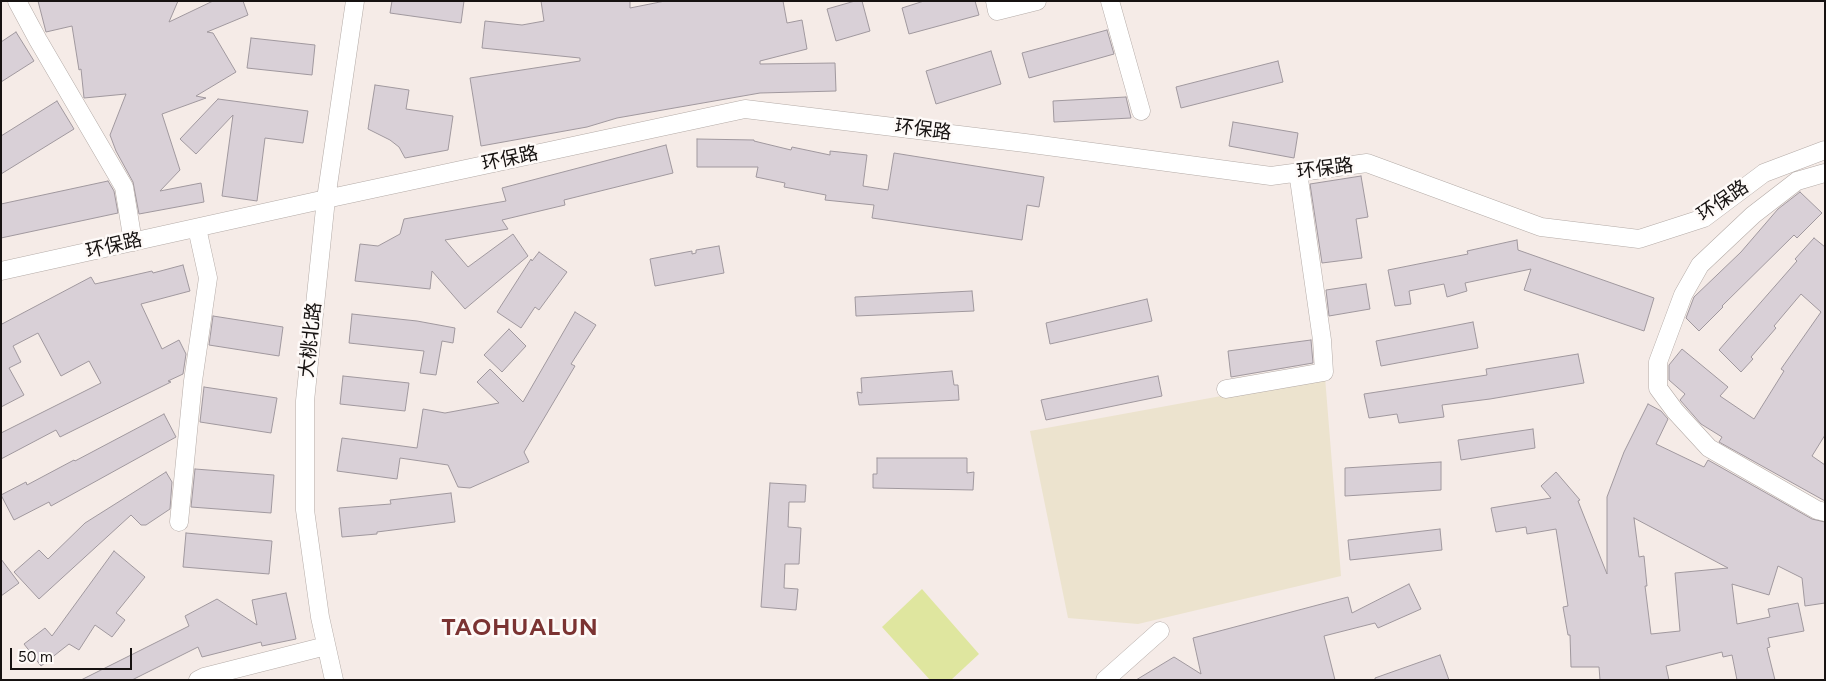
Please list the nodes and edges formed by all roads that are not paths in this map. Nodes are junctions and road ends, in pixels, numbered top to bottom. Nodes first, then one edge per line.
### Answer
1 (17, 1) edge
2 (355, 1) edge
3 (995, 1) edge
4 (1037, 1) edge
5 (1110, 1) edge
6 (1141, 111) dead end
7 (1825, 150) edge
8 (1298, 172) junction
9 (1825, 173) edge
10 (326, 199) junction
11 (197, 228) junction
12 (133, 242) junction
13 (1, 271) edge
14 (1226, 389) dead end
15 (1825, 512) edge
16 (179, 522) dead end
17 (1160, 630) dead end
18 (326, 646) junction
19 (198, 680) edge
20 (334, 680) edge
21 (1104, 680) edge

1 - 12 street
2 - 10 street, 大桃北路
3 - 4 street
5 - 6 street
7 - 8 street, 环保路
8 - 10 street, 环保路
8 - 14 street
9 - 15 street
10 - 11 street, 环保路
10 - 18 street, 大桃北路
11 - 12 street, 环保路
11 - 16 street
12 - 13 street, 环保路
17 - 21 street
18 - 19 street
18 - 20 street, 大桃北路

